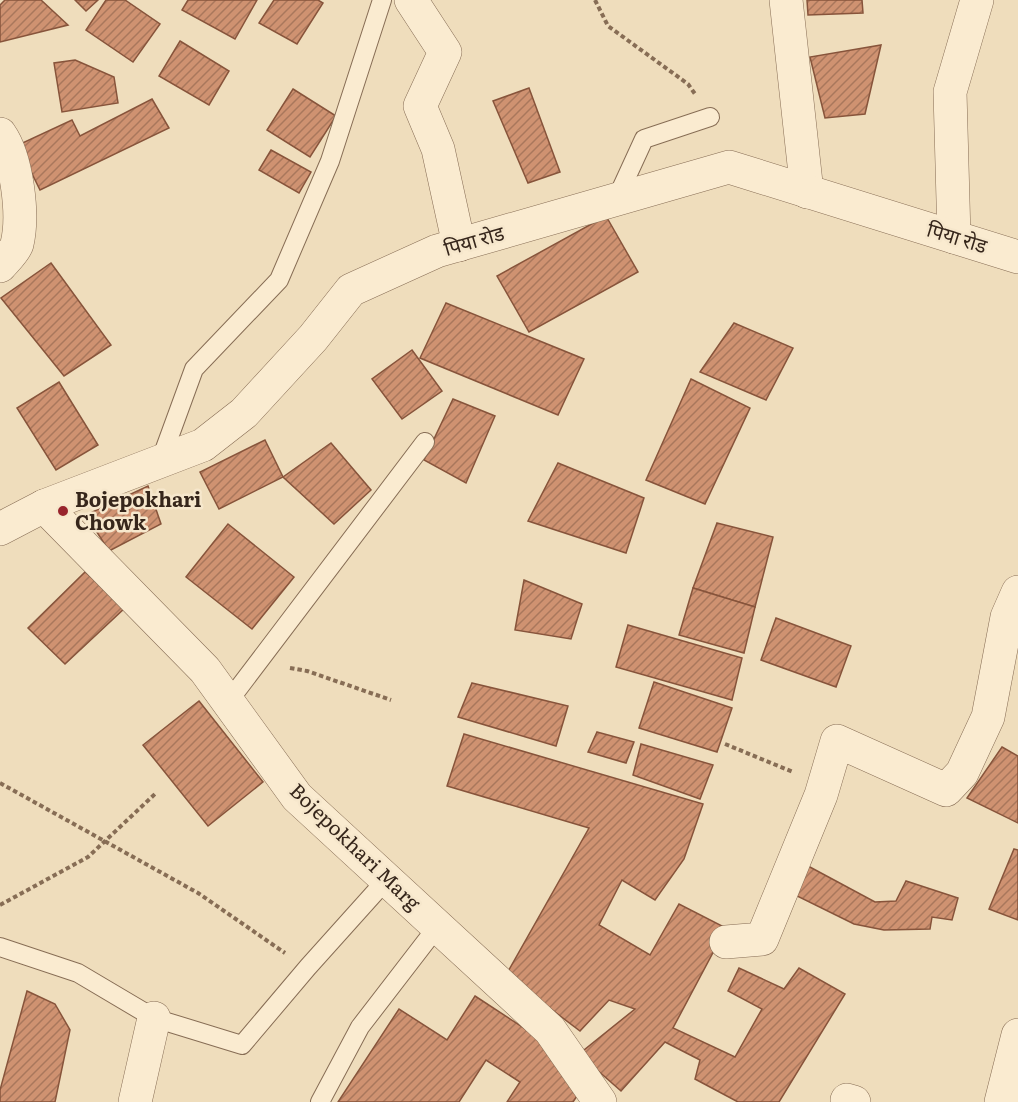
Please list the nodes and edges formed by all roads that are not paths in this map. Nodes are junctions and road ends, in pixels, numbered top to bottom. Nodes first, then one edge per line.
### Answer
1 (382, 0) edge
2 (411, 0) edge
3 (786, 0) edge
4 (977, 0) edge
5 (710, 117) road end
6 (0, 134) edge
7 (807, 192) junction
8 (616, 200) junction
9 (954, 237) junction
10 (459, 244) junction
11 (1018, 257) edge
12 (0, 266) edge
13 (425, 442) dead end
14 (160, 462) junction
15 (44, 506) junction
16 (0, 529) edge
17 (1018, 592) edge
18 (228, 702) junction
19 (387, 879) junction
20 (437, 927) junction
21 (726, 942) dead end
22 (0, 948) edge
23 (154, 1018) junction
24 (1018, 1035) edge
25 (135, 1102) edge
26 (320, 1102) edge
27 (600, 1102) edge
28 (1001, 1102) edge

1 - 14 lane
2 - 10 street
3 - 7 street
4 - 9 street
5 - 8 lane
6 - 12 street
7 - 8 street, पिया रोड
7 - 9 street, पिया रोड
8 - 10 street, पिया रोड
9 - 11 street, पिया रोड
10 - 14 street, पिया रोड
13 - 18 lane
14 - 15 street, पिया रोड
15 - 16 street, पिया रोड
15 - 18 street, Bojepokhari Marg
17 - 21 street
18 - 19 street, Bojepokhari Marg
19 - 20 street, Bojepokhari Marg
19 - 23 lane
20 - 26 lane
20 - 27 street, Bojepokhari Marg
22 - 23 lane
23 - 25 street
24 - 28 street

